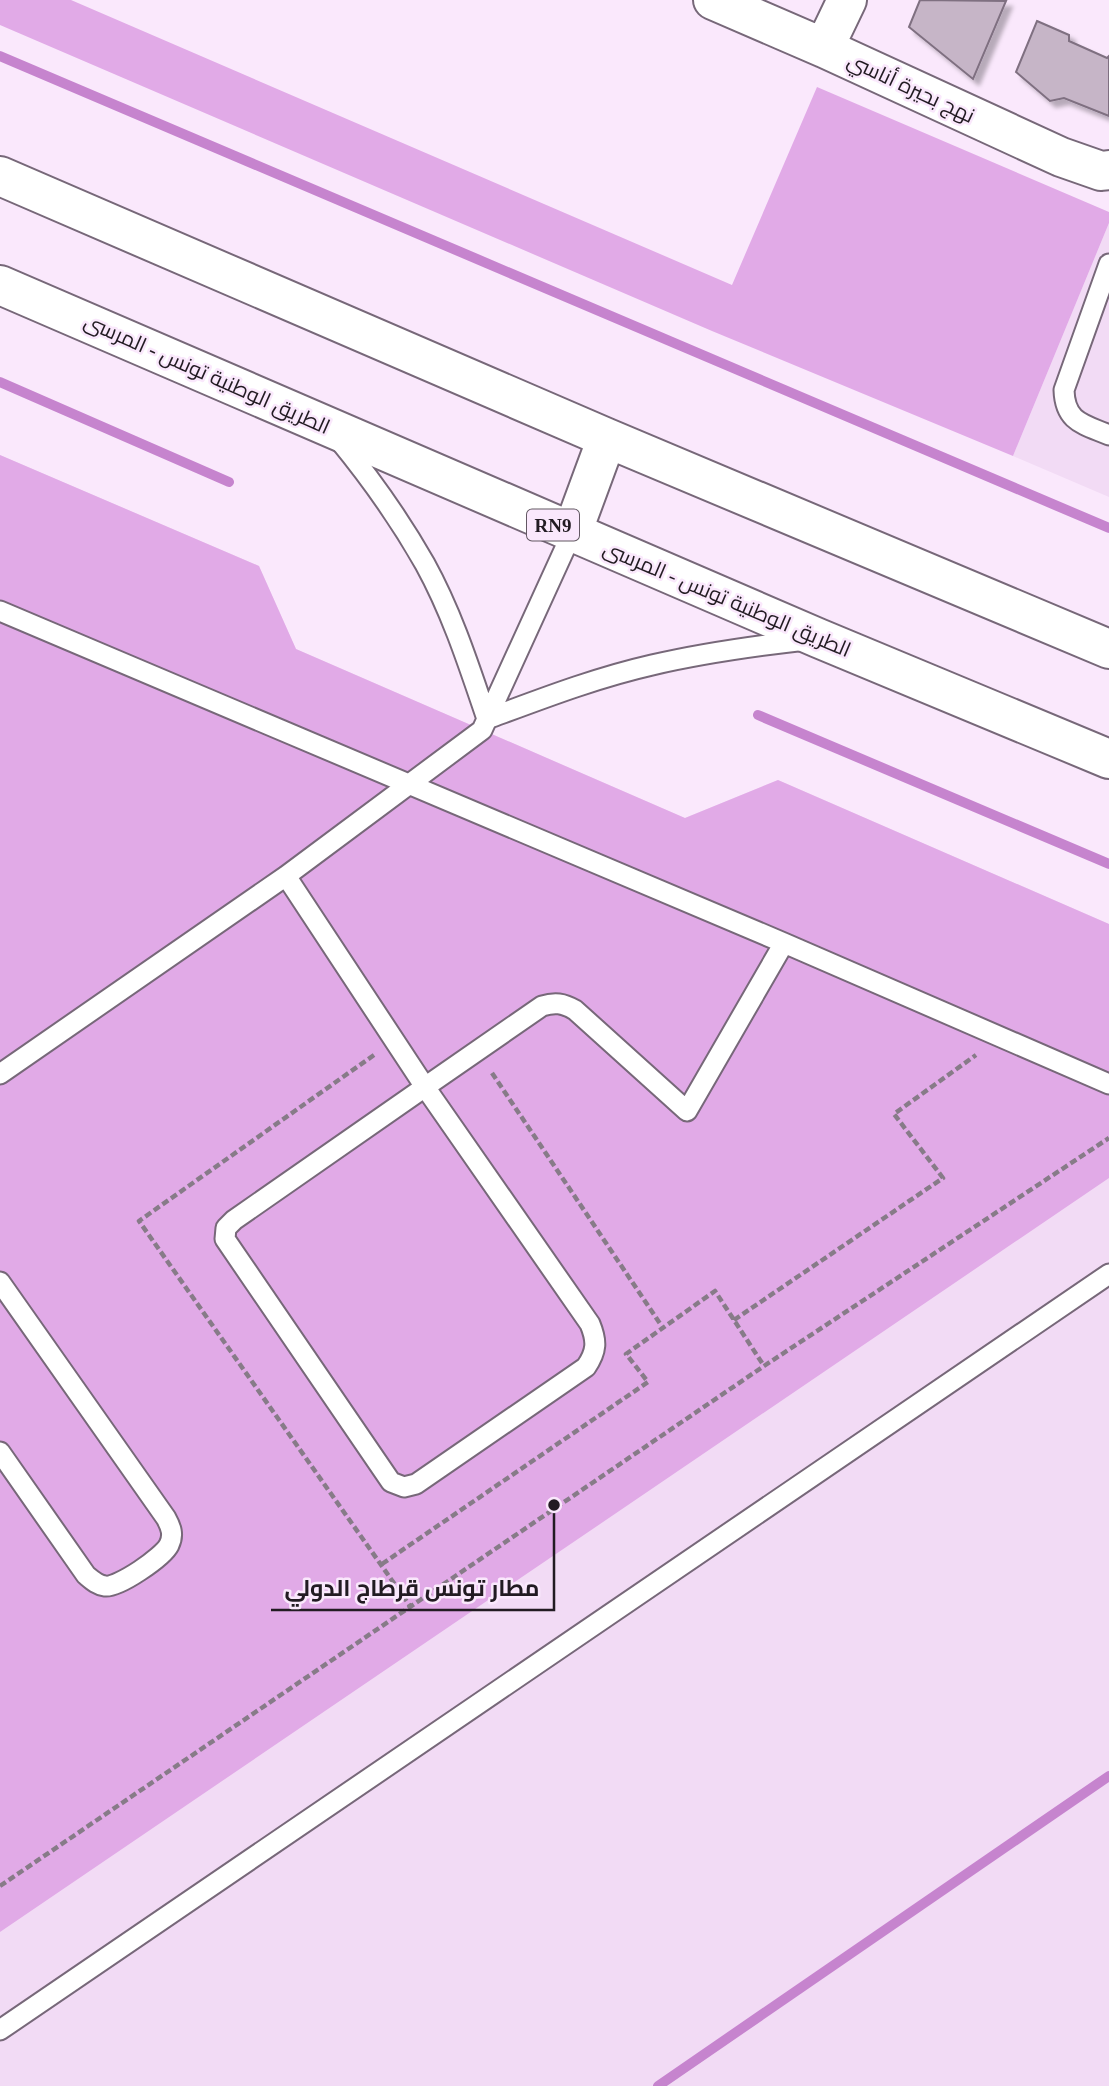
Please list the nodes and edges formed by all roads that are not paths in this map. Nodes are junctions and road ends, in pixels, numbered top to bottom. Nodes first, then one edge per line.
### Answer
1 (713, 0) edge
2 (847, 0) edge
3 (824, 48) junction
4 (1109, 170) edge
5 (0, 176) edge
6 (1109, 264) edge
7 (0, 285) edge
8 (1107, 428) edge
9 (331, 429) junction
10 (607, 438) junction
11 (572, 533) junction
12 (0, 611) edge
13 (818, 638) junction
14 (1109, 649) edge
15 (487, 719) junction
16 (1109, 760) edge
17 (410, 784) junction
18 (286, 876) junction
19 (783, 943) junction
20 (0, 1074) edge
21 (1109, 1084) edge
22 (425, 1087) junction
23 (1109, 1274) edge
24 (0, 1282) edge
25 (0, 1452) edge
26 (0, 2030) edge

1 - 3 main road, نهج بحيرة أناسي
2 - 3 main road
3 - 4 main road, نهج بحيرة أناسي
5 - 10 main road
6 - 8 lane
7 - 9 main road, الطريق الوطنية تونس - المرسى / RN9
9 - 11 main road, الطريق الوطنية تونس - المرسى / RN9
9 - 15 lane
10 - 11 main road
10 - 14 main road
11 - 13 main road, الطريق الوطنية تونس - المرسى / RN9
11 - 15 lane
12 - 17 lane
13 - 15 lane
13 - 16 main road, الطريق الوطنية تونس - المرسى / RN9
15 - 17 lane
17 - 18 lane
17 - 19 lane
18 - 20 lane
18 - 22 lane
19 - 21 lane
19 - 22 lane
22 - 22 lane
23 - 26 lane
24 - 25 lane

